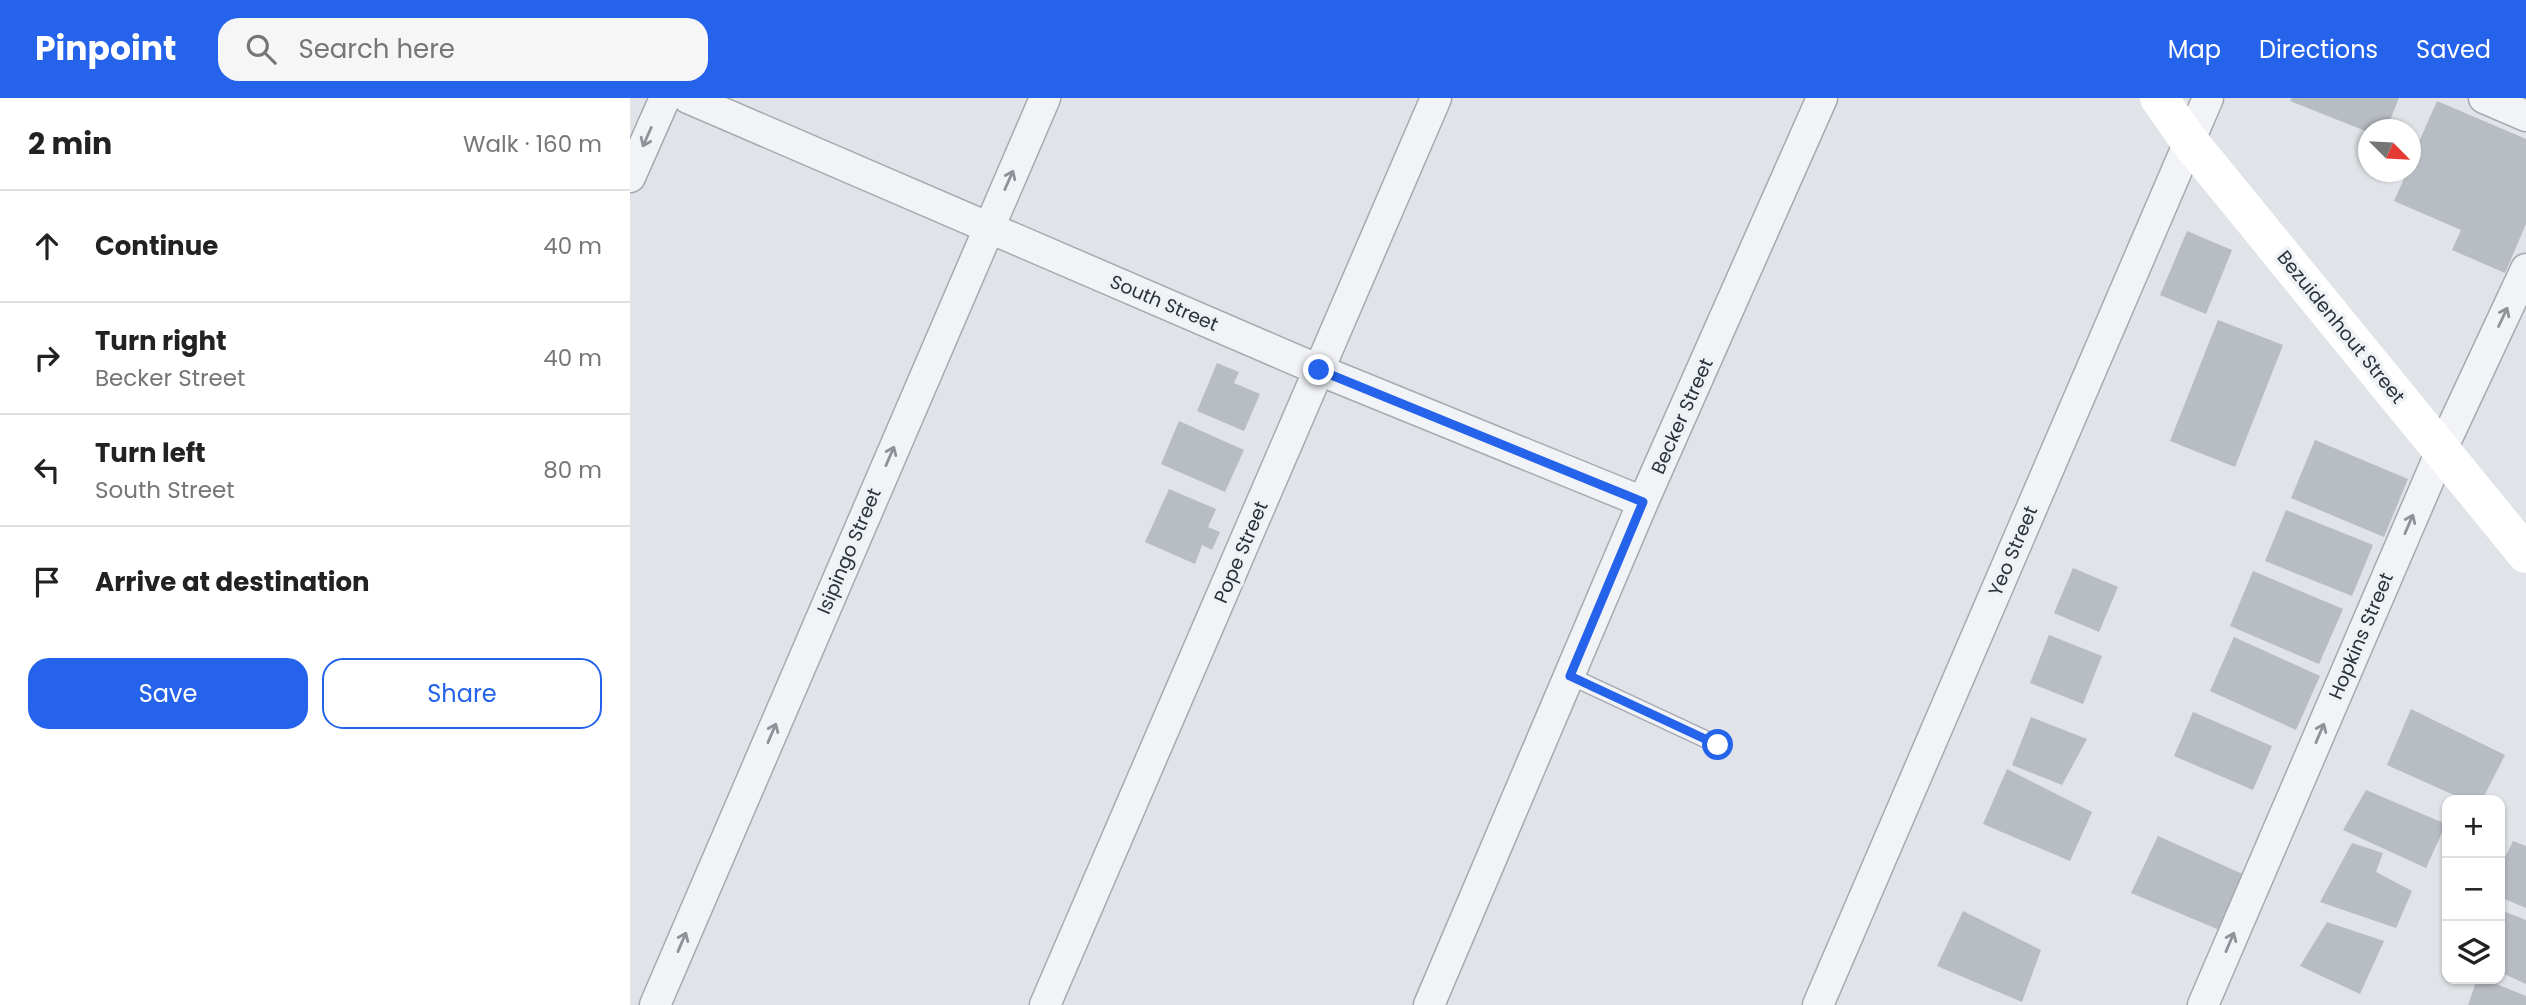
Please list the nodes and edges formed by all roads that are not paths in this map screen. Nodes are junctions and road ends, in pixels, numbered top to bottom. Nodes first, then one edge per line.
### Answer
1 (665, 98) edge
2 (688, 98) edge
3 (1045, 98) edge
4 (1436, 98) edge
5 (1822, 98) edge
6 (2160, 98) edge
7 (2208, 98) edge
8 (2484, 98) edge
9 (2526, 116) edge
10 (2189, 141) junction
11 (630, 177) edge
12 (988, 227) junction
13 (2526, 269) edge
14 (1319, 370) junction
15 (2442, 450) junction
16 (1643, 502) junction
17 (2526, 554) edge
18 (1570, 676) junction
19 (1718, 745) dead end
20 (655, 1005) edge
21 (1045, 1005) edge
22 (1429, 1005) edge
23 (1818, 1005) edge
24 (2203, 1005) edge

1 -> 11 street
2 - 12 street, South Street
12 -> 3 street, Isipingo Street
4 - 14 street, Pope Street
5 - 16 street, Becker Street
6 - 10 street, Bezuidenhout Street
7 - 10 street, Yeo Street
8 - 9 street
10 - 15 street, Bezuidenhout Street
10 - 23 street, Yeo Street
12 - 14 street, South Street
20 -> 12 street, Isipingo Street
15 -> 13 street, Hopkins Street
14 - 16 street, South Street
14 - 21 street, Pope Street
15 - 17 street, Bezuidenhout Street
24 -> 15 street, Hopkins Street
16 - 18 street, Becker Street
18 - 19 lane
18 - 22 street, Becker Street

